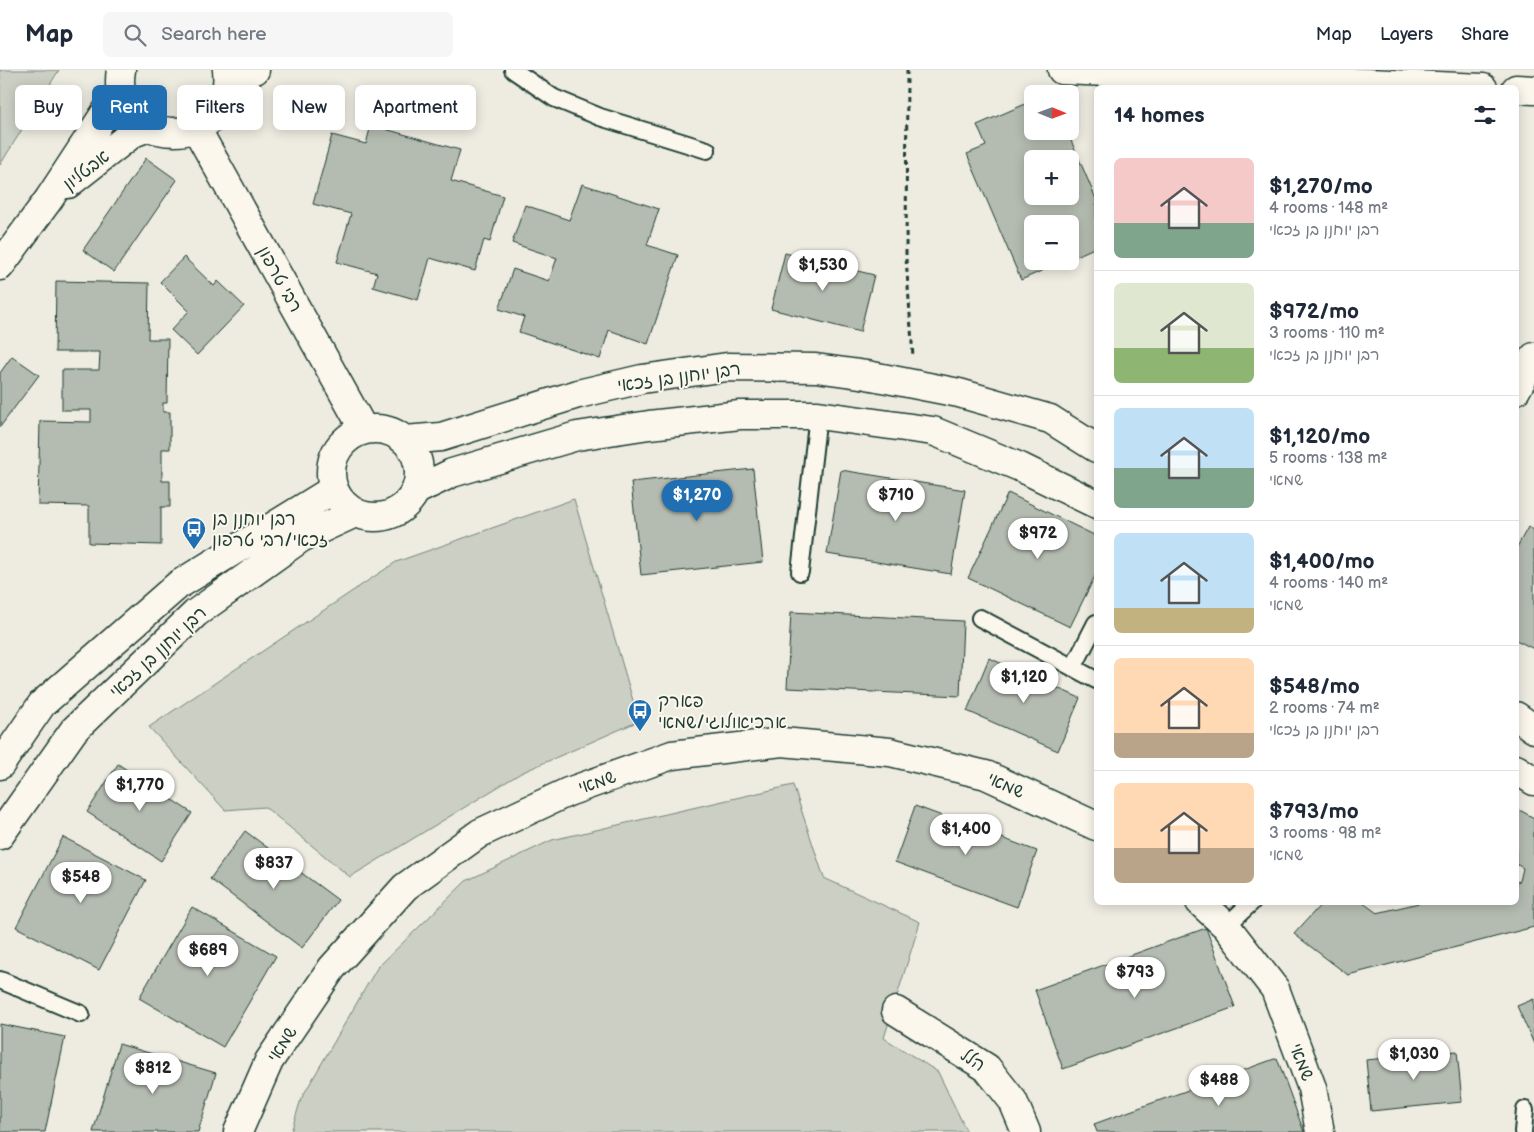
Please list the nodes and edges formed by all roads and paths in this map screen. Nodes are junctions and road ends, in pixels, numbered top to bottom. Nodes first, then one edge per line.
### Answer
1 (255, 70) edge
2 (513, 70) edge
3 (907, 70) edge
4 (1062, 70) edge
5 (228, 76) edge
6 (1427, 78) edge
7 (121, 80) edge
8 (1467, 85) edge
9 (1519, 89) edge
10 (1534, 90) edge
11 (141, 130) edge
12 (158, 130) edge
13 (190, 130) edge
14 (197, 130) edge
15 (707, 150) dead end
16 (49, 199) junction
17 (0, 266) edge
18 (915, 385) junction
19 (818, 415) junction
20 (364, 430) junction
21 (405, 440) junction
22 (1094, 447) edge
23 (334, 488) junction
24 (417, 490) junction
25 (1094, 503) edge
26 (355, 512) junction
27 (800, 572) dead end
28 (980, 618) dead end
29 (1094, 627) edge
30 (1073, 668) junction
31 (1094, 679) edge
32 (1519, 718) edge
33 (1534, 729) edge
34 (0, 765) edge
35 (1519, 771) edge
36 (1534, 782) edge
37 (1094, 825) edge
38 (0, 836) edge
39 (1203, 905) edge
40 (1249, 905) edge
41 (1226, 926) junction
42 (0, 980) edge
43 (896, 1011) dead end
44 (82, 1014) dead end
45 (1525, 1110) dead end
46 (238, 1132) edge
47 (1026, 1132) edge
48 (1320, 1132) edge
49 (1523, 1132) edge

1 - 5 street
2 - 15 lane
3 - 18 path
4 - 6 street
6 - 8 street
7 - 16 street, אבטליון
9 - 10 street
11 - 16 street, אבטליון
12 - 13 street
14 - 20 street, רבי טרפון
16 - 17 street, אבטליון
18 - 21 street, רבן יוחנן בן זכאי
18 - 22 street, רבן יוחנן בן זכאי
19 - 24 street
19 - 25 street
19 - 27 lane
20 - 21 street
20 - 23 street
21 - 24 street
23 - 26 street
23 - 34 street, רבן יוחנן בן זכאי
24 - 26 street
26 - 38 street, רבן יוחנן בן זכאי
28 - 30 lane
29 - 30 lane
30 - 31 lane
32 - 33 street
35 - 36 street
37 - 46 street, שמאי
39 - 41 street, שמאי
40 - 41 lane
41 - 48 street, שמאי
42 - 44 lane
43 - 47 street, הלל
45 - 49 lane

